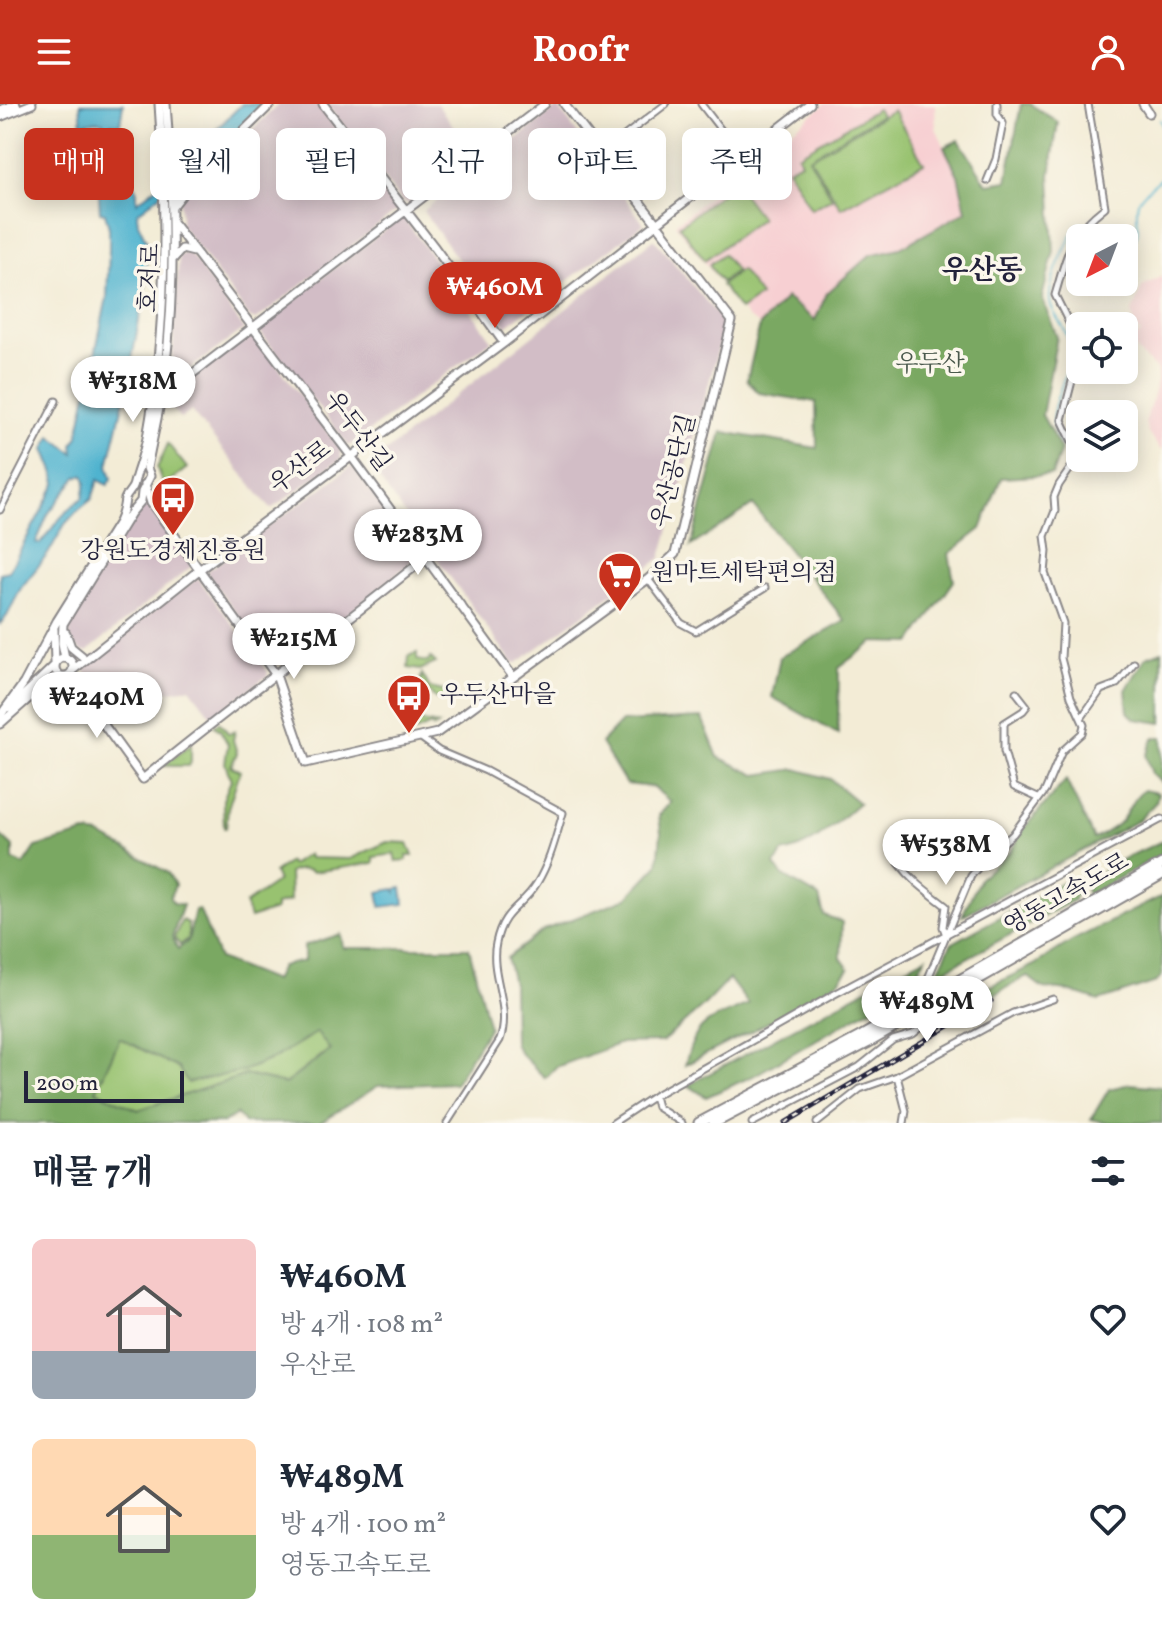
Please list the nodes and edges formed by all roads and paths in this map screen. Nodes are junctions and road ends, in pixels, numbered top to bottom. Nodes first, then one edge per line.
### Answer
1 (16, 104) edge
2 (32, 104) edge
3 (159, 104) edge
4 (166, 104) edge
5 (271, 104) edge
6 (323, 104) edge
7 (545, 104) edge
8 (564, 104) edge
9 (666, 104) edge
10 (701, 104) edge
11 (810, 104) edge
12 (997, 104) edge
13 (1088, 104) edge
14 (1143, 104) edge
15 (0, 110) edge
16 (1149, 113) dead end
17 (0, 117) edge
18 (162, 128) edge
19 (166, 128) edge
20 (247, 128) edge
21 (583, 128) edge
22 (635, 128) edge
23 (719, 128) edge
24 (778, 128) edge
25 (987, 181) dead end
26 (169, 200) edge
27 (170, 200) edge
28 (175, 200) edge
29 (638, 200) edge
30 (685, 200) edge
31 (169, 207) junction
32 (405, 210) junction
33 (173, 222) junction
34 (655, 223) junction
35 (169, 246) junction
36 (196, 253) junction
37 (173, 259) junction
38 (253, 327) junction
39 (504, 343) junction
40 (165, 375) junction
41 (179, 384) junction
42 (158, 387) junction
43 (1067, 400) edge
44 (56, 401) dead end
45 (160, 402) junction
46 (1066, 404) edge
47 (1066, 430) edge
48 (351, 456) junction
49 (149, 458) junction
50 (145, 470) junction
51 (1068, 472) edge
52 (145, 484) junction
53 (141, 501) junction
54 (151, 503) junction
55 (130, 506) junction
56 (0, 510) edge
57 (424, 559) junction
58 (199, 570) junction
59 (648, 579) junction
60 (765, 588) dead end
61 (74, 607) junction
62 (55, 627) junction
63 (86, 655) junction
64 (67, 658) junction
65 (1134, 663) dead end
66 (55, 664) junction
67 (68, 674) junction
68 (276, 675) junction
69 (513, 677) junction
70 (1016, 692) dead end
71 (0, 716) edge
72 (1082, 717) junction
73 (0, 724) edge
74 (421, 738) junction
75 (1038, 798) junction
76 (1162, 819) edge
77 (899, 863) dead end
78 (1162, 864) edge
79 (1162, 874) edge
80 (946, 935) junction
81 (924, 988) dead end
82 (1053, 999) dead end
83 (934, 1017) dead end
84 (897, 1076) junction
85 (654, 1096) junction
86 (905, 1118) edge
87 (714, 1120) edge
88 (447, 1123) edge
89 (613, 1123) edge
90 (682, 1123) edge
91 (699, 1123) edge
92 (752, 1123) edge
93 (817, 1123) edge

1 - 15 street
2 - 17 street
3 - 18 street
4 - 19 street
5 - 20 street
6 - 32 street
7 - 32 street
8 - 21 street, 우산공단길
9 - 22 street
10 - 23 street
11 - 24 street, 우산로
12 - 25 street
13 - 43 street
14 - 16 street
26 - 31 street
27 - 31 street, 호저로
28 - 31 street
29 - 34 street, 우산공단길
30 - 34 street, 우산로
31 - 33 street, 호저로
31 - 35 street, 호저로
32 - 38 street
32 - 39 street
33 - 35 street, 호저로
33 - 36 street, 우두산길
34 - 39 street, 우산로
34 - 59 street, 우산공단길
35 - 36 street
35 - 37 street, 호저로
35 - 42 street, 호저로
36 - 37 street
36 - 38 street, 우두산길
37 - 40 street, 호저로
38 - 41 street
38 - 48 street, 우두산길
39 - 48 street, 우산로
40 - 41 street
40 - 42 street, 호저로
41 - 45 street
42 - 45 street, 호저로
42 - 50 street, 호저로
44 - 56 street
45 - 49 street, 호저로
46 - 47 street
48 - 57 street, 우두산길
48 - 58 street, 우산로
49 - 50 street, 호저로
49 - 50 street
50 - 52 street, 호저로
50 - 55 street, 호저로
51 - 72 street
52 - 53 street, 호저로
52 - 54 street, 우산공단길
53 - 54 street
53 - 55 street, 호저로
54 - 58 street, 우산공단길
55 - 61 street, 호저로
55 - 62 street, 호저로
57 - 68 street
57 - 69 street, 우두산길
58 - 63 street, 우산로
58 - 68 street, 우산공단길
59 - 60 street
59 - 69 street, 우산공단길
61 - 63 street
61 - 64 street
62 - 66 street
62 - 71 street, 호저로
63 - 64 street
63 - 67 street, 우산로
64 - 66 street
64 - 67 street
65 - 72 street
66 - 67 street
66 - 71 street
67 - 68 street
67 - 73 street, 우산로
68 - 74 street, 우산공단길
69 - 74 street, 우산공단길
70 - 75 street
72 - 75 street
74 - 88 street
75 - 80 street
76 - 80 street
77 - 80 street
78 - 87 highway, 영동고속도로
79 - 87 highway, 영동고속도로
80 - 81 street
80 - 85 street
82 - 84 street
83 - 92 street
84 - 86 street
84 - 93 street
85 - 89 street
85 - 90 street
87 - 91 highway, 영동고속도로

